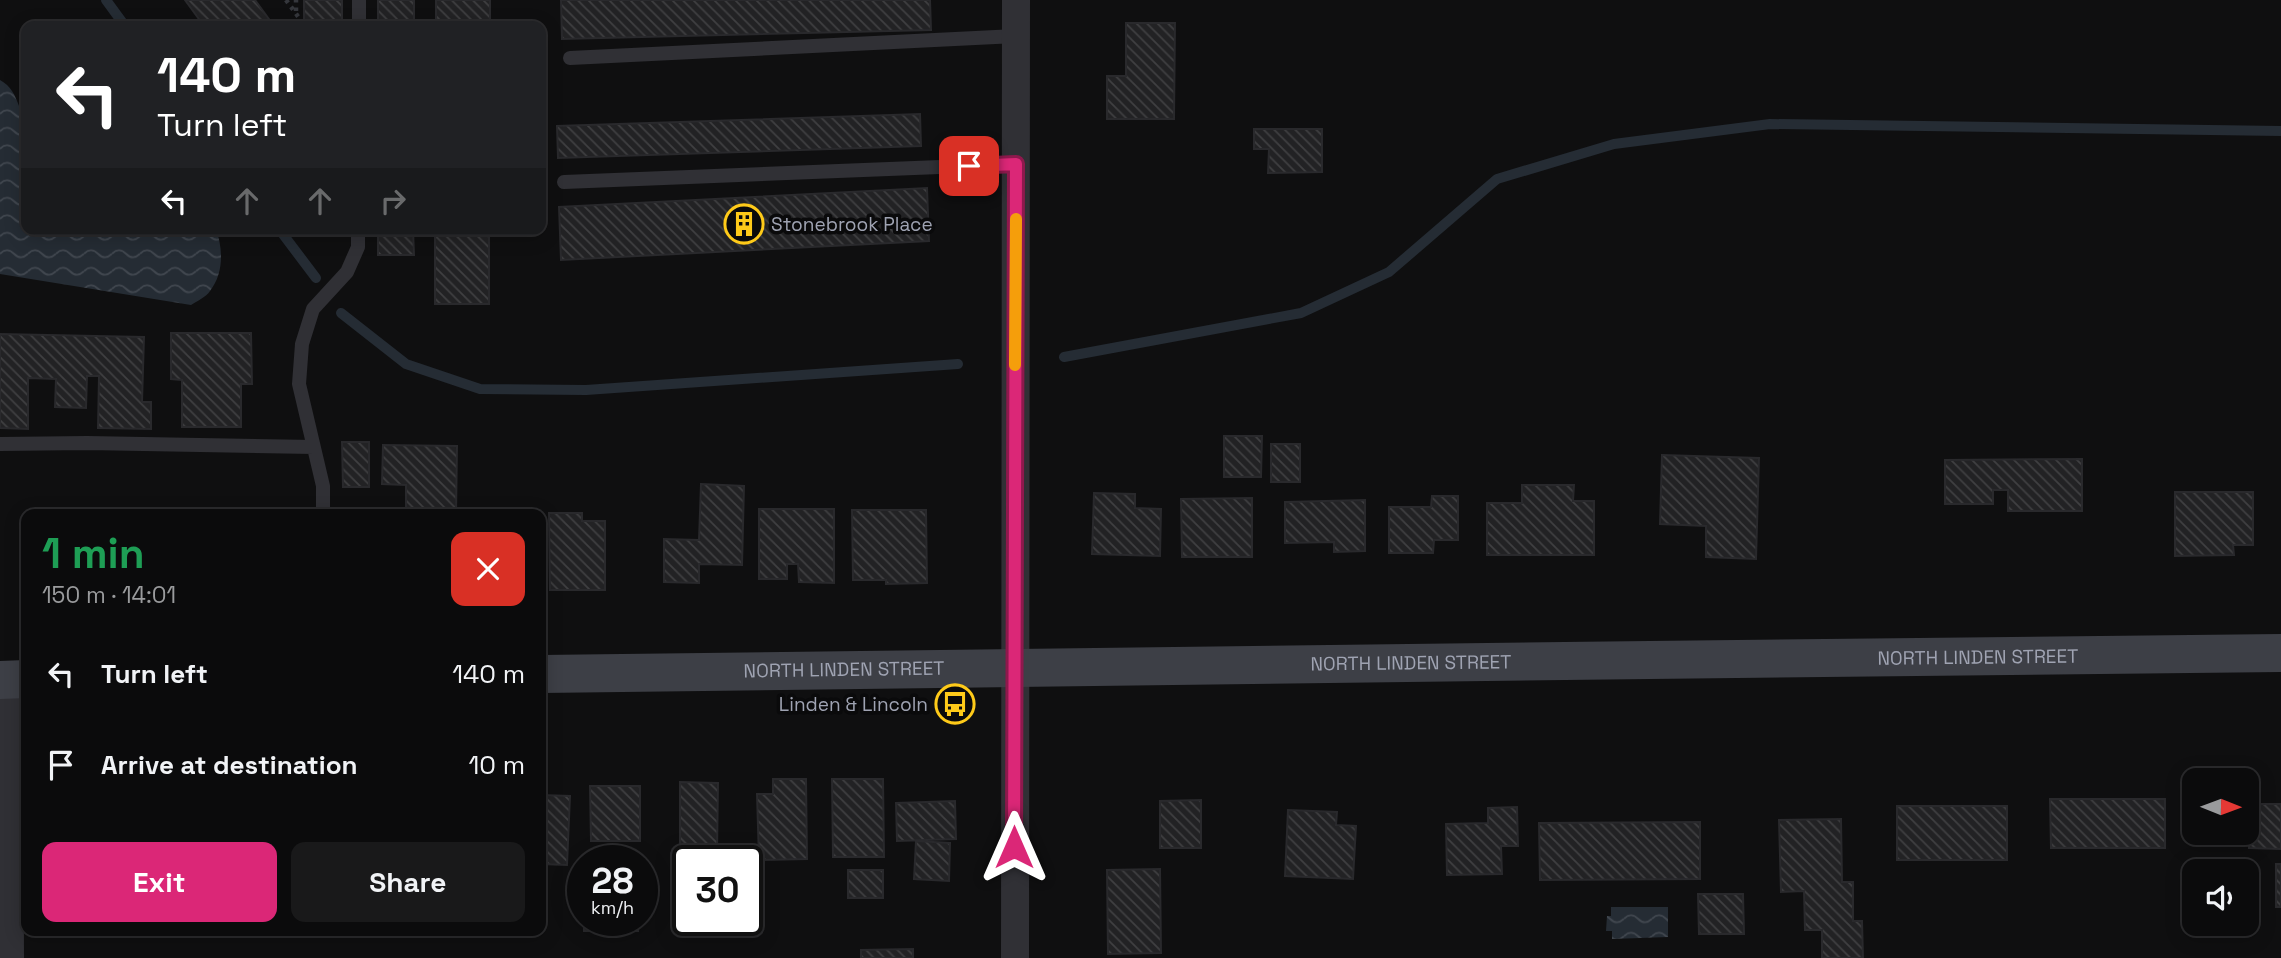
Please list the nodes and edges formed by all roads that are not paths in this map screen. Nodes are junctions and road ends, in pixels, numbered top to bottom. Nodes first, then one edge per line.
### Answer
1 (359, 0) edge
2 (1016, 0) edge
3 (359, 21) edge
4 (1016, 36) junction
5 (570, 58) dead end
6 (1016, 164) junction
7 (564, 182) dead end
8 (358, 235) edge
9 (0, 444) edge
10 (314, 447) junction
11 (323, 509) edge
12 (2281, 653) edge
13 (1014, 665) junction
14 (546, 674) edge
15 (12, 680) edge
16 (10, 958) edge
17 (1015, 958) edge

1 - 3 lane
2 - 4 street
4 - 5 lane
4 - 6 street
6 - 7 lane
6 - 13 street
8 - 10 lane
9 - 10 lane
10 - 11 lane
12 - 13 main road, NORTH LINDEN STREET
13 - 14 main road, NORTH LINDEN STREET
13 - 17 street
15 - 16 street

